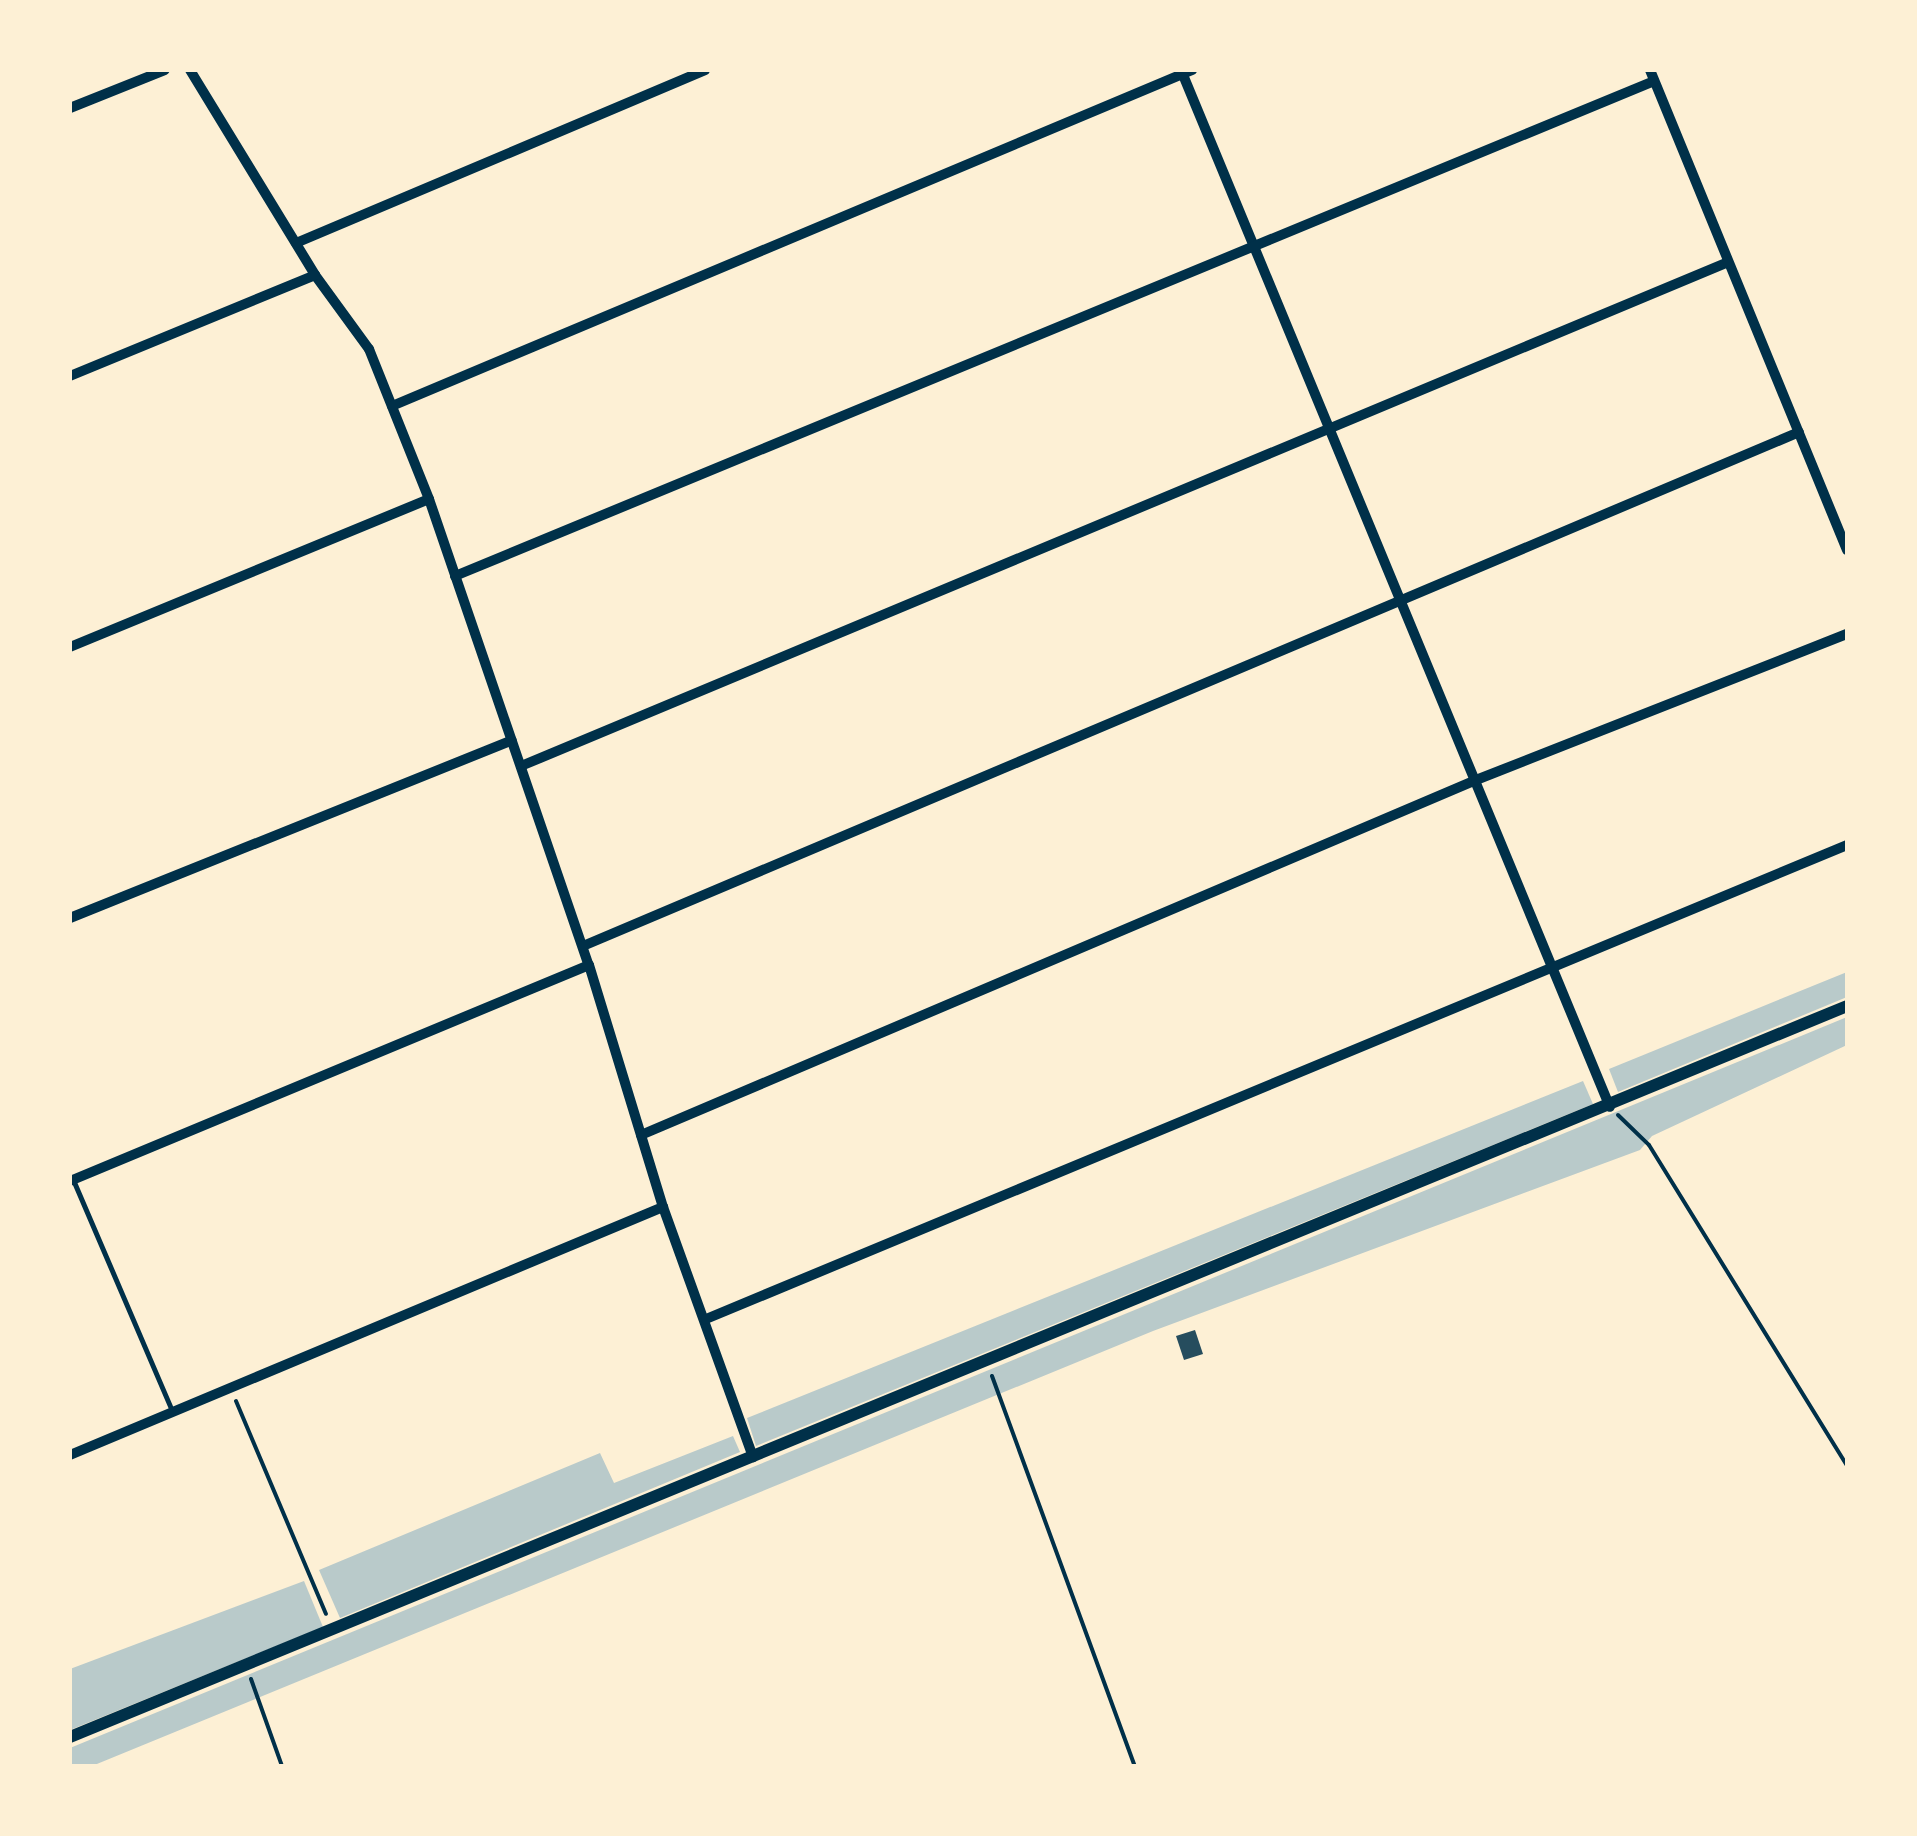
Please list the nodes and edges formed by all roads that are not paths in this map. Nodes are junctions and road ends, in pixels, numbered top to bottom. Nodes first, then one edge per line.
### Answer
1 (165, 70) edge
2 (190, 70) edge
3 (706, 70) edge
4 (1186, 71) edge
5 (1652, 76) edge
6 (70, 108) edge
7 (296, 243) junction
8 (1252, 244) junction
9 (1728, 262) junction
10 (315, 274) junction
11 (70, 376) edge
12 (392, 406) junction
13 (1324, 426) junction
14 (1799, 432) junction
15 (429, 499) junction
16 (1847, 550) edge
17 (455, 576) junction
18 (1400, 603) junction
19 (1847, 634) edge
20 (70, 647) edge
21 (512, 740) junction
22 (521, 766) junction
23 (1476, 780) junction
24 (1847, 844) edge
25 (70, 918) edge
26 (582, 946) junction
27 (589, 965) junction
28 (1551, 967) junction
29 (1847, 1006) edge
30 (1610, 1107) junction
31 (641, 1135) junction
32 (72, 1180) edge
33 (662, 1207) junction
34 (706, 1319) junction
35 (172, 1412) junction
36 (70, 1455) edge
37 (753, 1457) junction
38 (70, 1738) edge

1 - 6 street
2 - 7 street
3 - 7 street
4 - 8 street
4 - 12 street
5 - 8 street
5 - 9 street
7 - 10 street
8 - 13 street
8 - 17 street
9 - 13 street
9 - 14 street
10 - 11 street
10 - 12 street
12 - 15 street
13 - 18 street
13 - 22 street
14 - 16 street
14 - 18 street
15 - 17 street
15 - 20 street
17 - 21 street
18 - 23 street
18 - 26 street
19 - 23 street
21 - 22 street
21 - 25 street
22 - 26 street
23 - 28 street
23 - 31 street
24 - 28 street
26 - 27 street
27 - 31 street
27 - 32 street
28 - 30 street
28 - 34 street
29 - 30 street
30 - 37 street
31 - 33 street
32 - 35 lane
33 - 34 street
33 - 35 street
34 - 37 street
35 - 36 street
37 - 38 street

